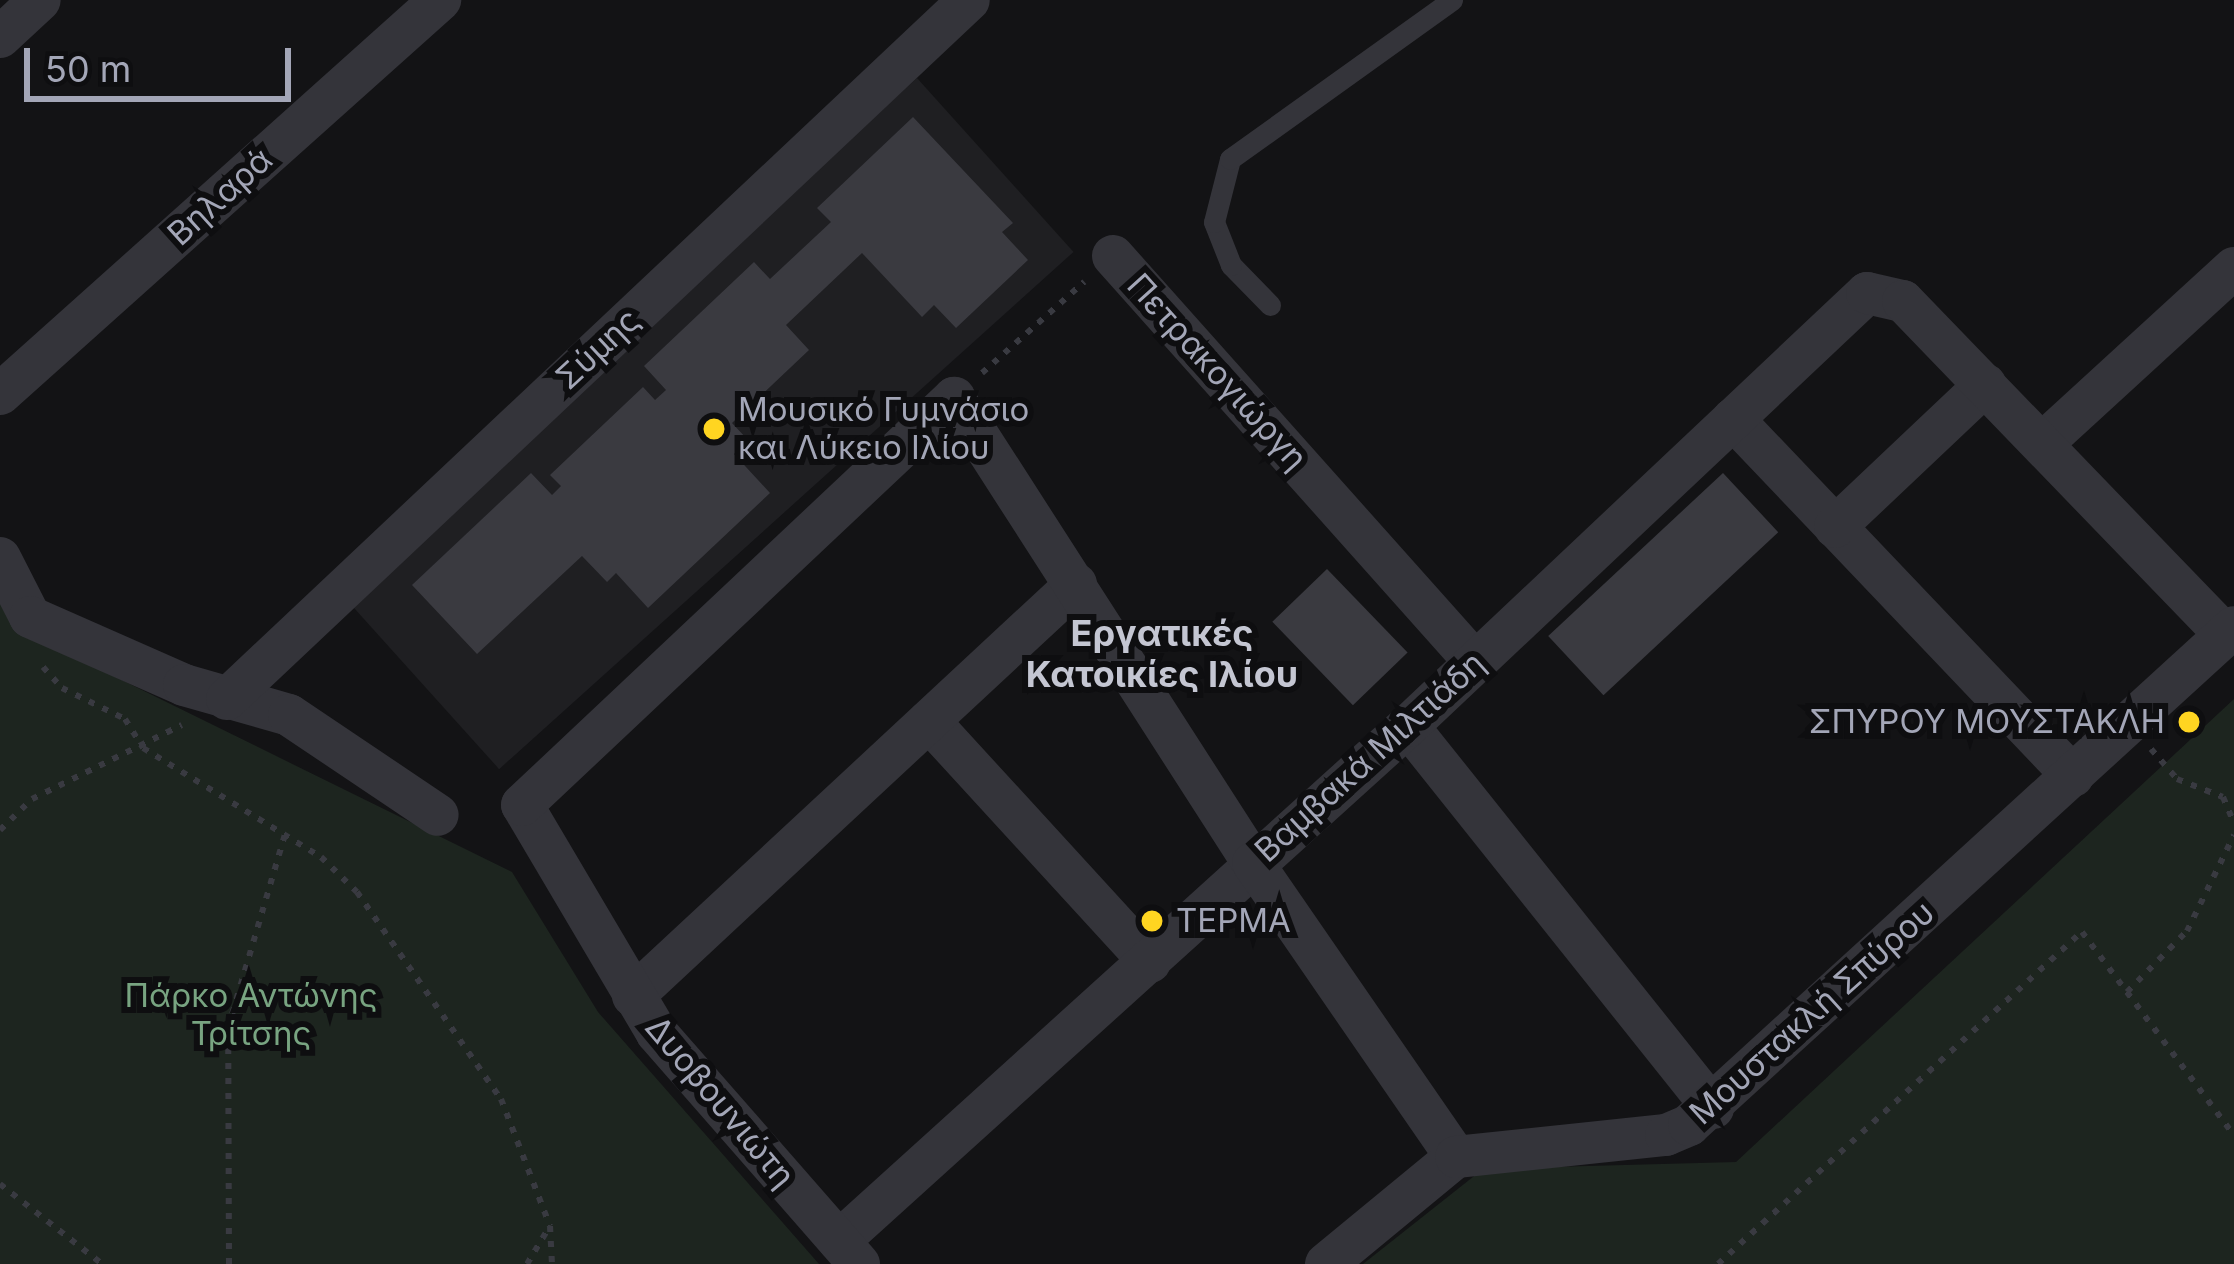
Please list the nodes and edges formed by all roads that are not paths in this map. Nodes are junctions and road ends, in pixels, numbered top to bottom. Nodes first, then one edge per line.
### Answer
1 (40, 0) edge
2 (440, 0) edge
3 (969, 0) edge
4 (1452, 0) edge
5 (0, 37) edge
6 (1113, 256) road end
7 (2234, 268) edge
8 (1270, 305) dead end
9 (1985, 385) junction
10 (0, 394) edge
11 (1733, 419) junction
12 (2044, 443) junction
13 (1835, 527) junction
14 (0, 558) edge
15 (1076, 584) junction
16 (2230, 631) edge
17 (1475, 662) junction
18 (227, 698) junction
19 (929, 721) junction
20 (1408, 726) junction
21 (2073, 776) junction
22 (438, 815) dead end
23 (1253, 863) junction
24 (1150, 962) junction
25 (633, 996) junction
26 (1713, 1108) junction
27 (1456, 1157) junction
28 (849, 1252) edge
29 (1326, 1264) edge

1 - 5 street
2 - 10 street, Βηλαρά
3 - 18 street, Σύμης
4 - 8 lane
6 - 17 street, Πετρακογιώργη
7 - 12 street
9 - 11 street, Βαμβακά Μιλτιάδη
9 - 12 street
9 - 13 street
11 - 13 street
11 - 17 street, Βαμβακά Μιλτιάδη
12 - 16 street
13 - 21 street
14 - 18 street
15 - 19 street
15 - 23 street
15 - 25 street, Δυοβουνιώτη
16 - 21 street, Μουστακλή Σπύρου
17 - 20 street, Βαμβακά Μιλτιάδη
18 - 22 street
19 - 24 street
19 - 25 street
20 - 23 street, Βαμβακά Μιλτιάδη
20 - 26 street
21 - 26 street, Μουστακλή Σπύρου
23 - 24 street, Βαμβακά Μιλτιάδη
23 - 27 street
24 - 28 street, Βαμβακά Μιλτιάδη
25 - 28 street, Δυοβουνιώτη
26 - 27 street, Μουστακλή Σπύρου
27 - 29 street

